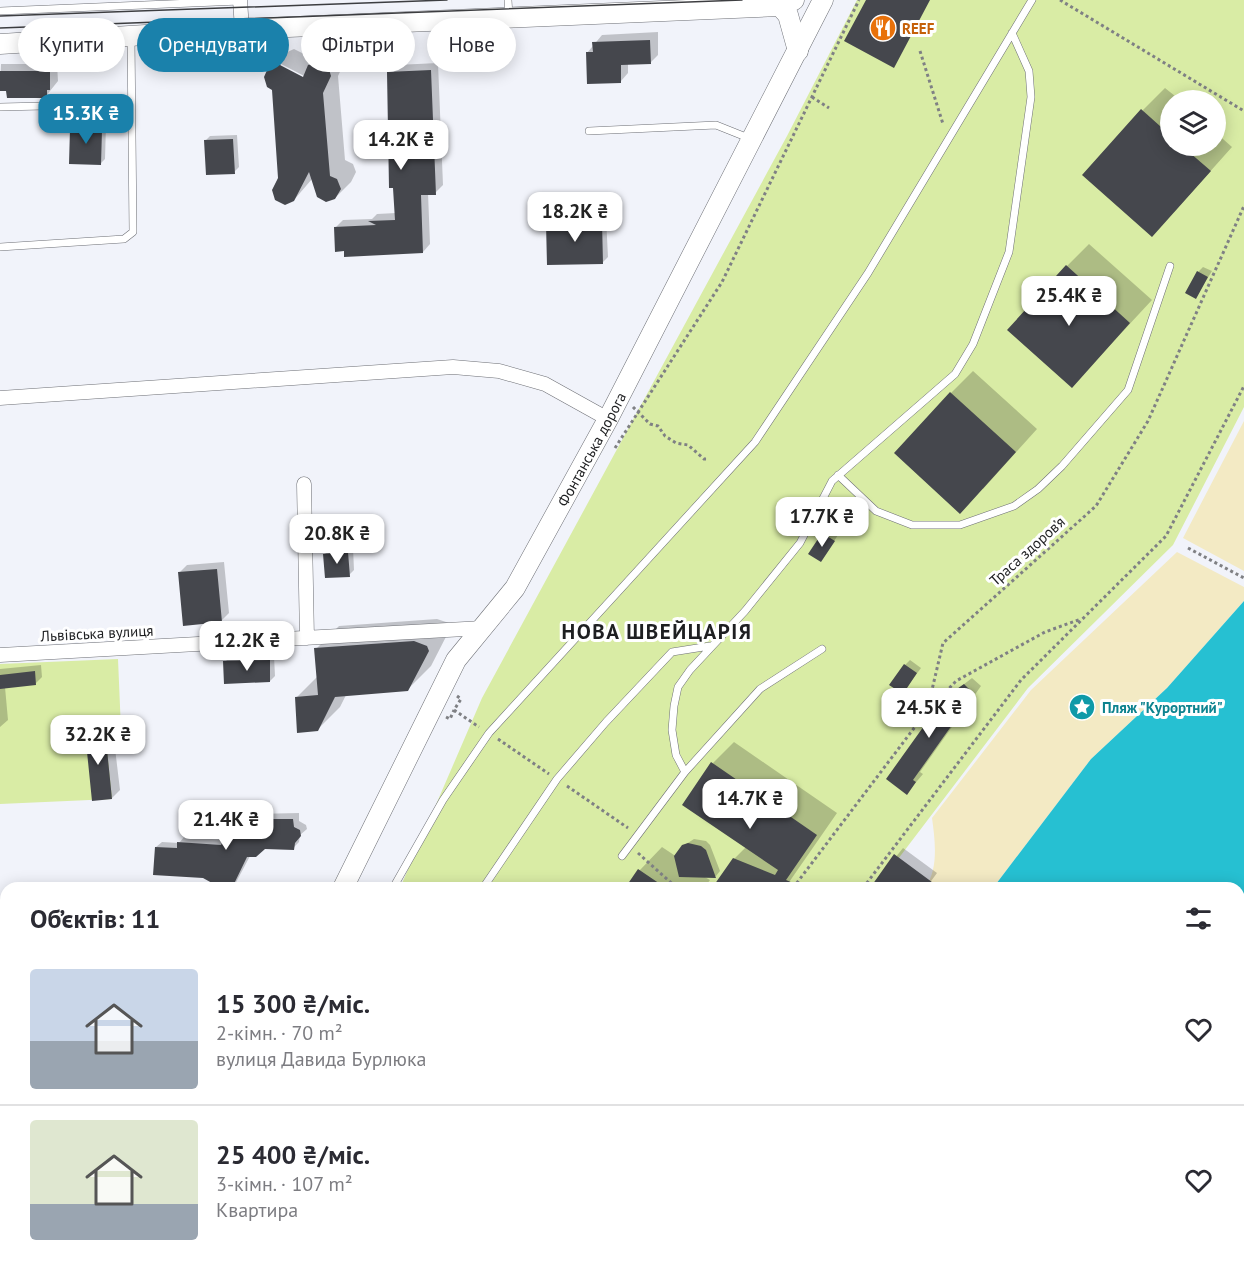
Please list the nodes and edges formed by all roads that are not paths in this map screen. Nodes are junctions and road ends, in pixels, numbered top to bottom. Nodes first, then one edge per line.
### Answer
1 (240, 0) edge
2 (823, 0) edge
3 (1032, 0) edge
4 (787, 3) edge
5 (508, 9) edge
6 (0, 11) edge
7 (241, 18) edge
8 (289, 25) edge
9 (1012, 33) junction
10 (131, 36) junction
11 (137, 36) edge
12 (0, 44) edge
13 (798, 51) junction
14 (132, 104) junction
15 (0, 107) edge
16 (589, 131) dead end
17 (752, 140) junction
18 (0, 247) edge
19 (1170, 266) dead end
20 (0, 398) edge
21 (608, 419) junction
22 (838, 475) junction
23 (304, 484) dead end
24 (483, 628) junction
25 (307, 638) junction
26 (710, 646) junction
27 (822, 649) dead end
28 (0, 655) edge
29 (685, 772) junction
30 (622, 856) dead end
31 (346, 882) edge
32 (396, 882) edge
33 (487, 882) edge

1 - 6 lane
1 - 7 street
2 - 13 main road, Фонтанська дорога
3 - 9 lane
4 - 5 main road
4 - 13 main road
5 - 8 main road
9 - 22 lane
9 - 32 lane
10 - 11 main road
10 - 12 main road
10 - 14 lane
13 - 17 main road, Фонтанська дорога
14 - 15 lane
14 - 18 lane
16 - 17 lane
17 - 21 main road, Фонтанська дорога
19 - 22 lane
20 - 21 street
21 - 24 main road, Фонтанська дорога
22 - 26 lane
23 - 25 street
24 - 25 street, Львівська вулиця
24 - 31 main road, Фонтанська дорога
25 - 28 street, Львівська вулиця
26 - 29 lane
26 - 33 lane
27 - 29 lane
29 - 30 lane

